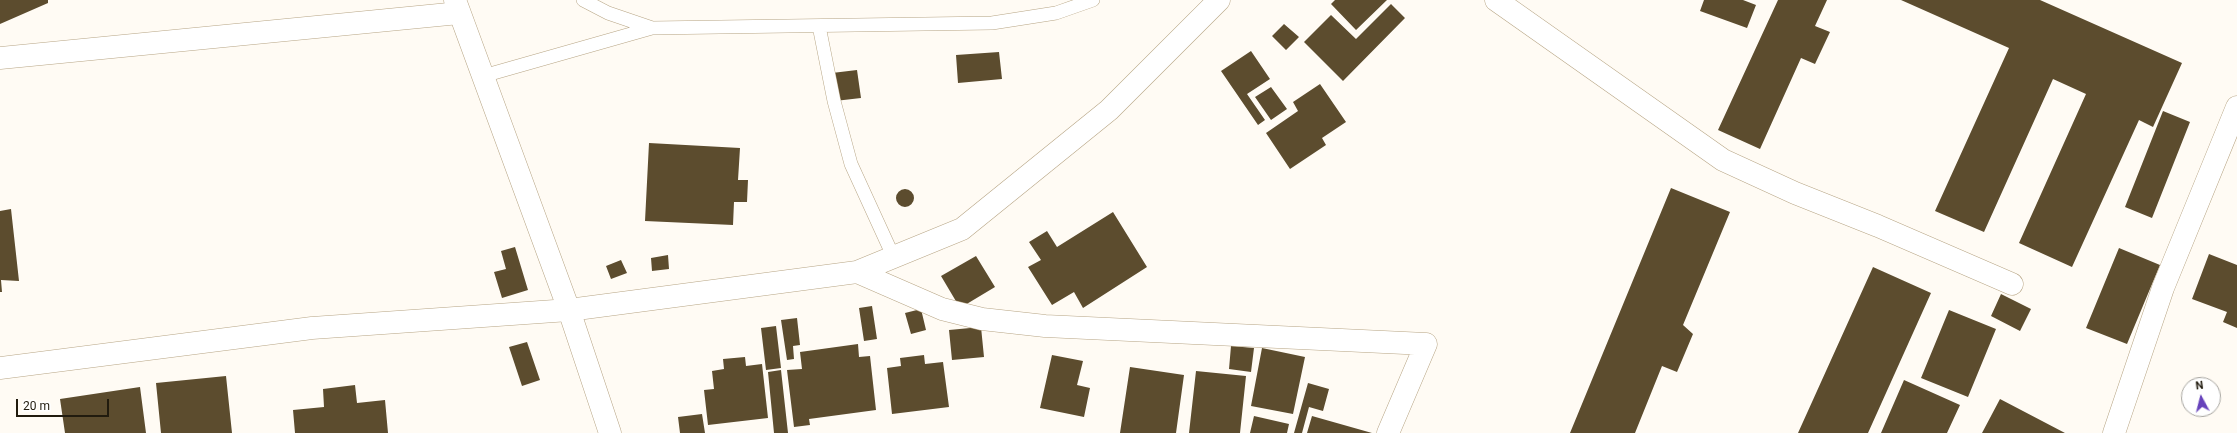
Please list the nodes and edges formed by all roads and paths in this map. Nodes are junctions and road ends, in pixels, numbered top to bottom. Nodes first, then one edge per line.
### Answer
1 (583, 0) edge
2 (1093, 0) edge
3 (1219, 0) edge
4 (1496, 0) edge
5 (457, 7) edge
6 (819, 26) junction
7 (652, 28) junction
8 (0, 58) edge
9 (483, 76) junction
10 (2237, 107) edge
11 (894, 258) junction
12 (857, 272) junction
13 (2012, 284) dead end
14 (569, 310) junction
15 (0, 368) edge
16 (610, 433) edge
17 (1388, 433) edge
18 (2114, 433) edge

1 - 7 lane
2 - 6 lane
3 - 11 street
4 - 13 street
5 - 8 street
5 - 9 street
6 - 7 lane
6 - 11 lane
7 - 9 lane
9 - 14 street
10 - 18 street
11 - 12 street
12 - 14 street
12 - 17 street
14 - 15 street
14 - 16 street

